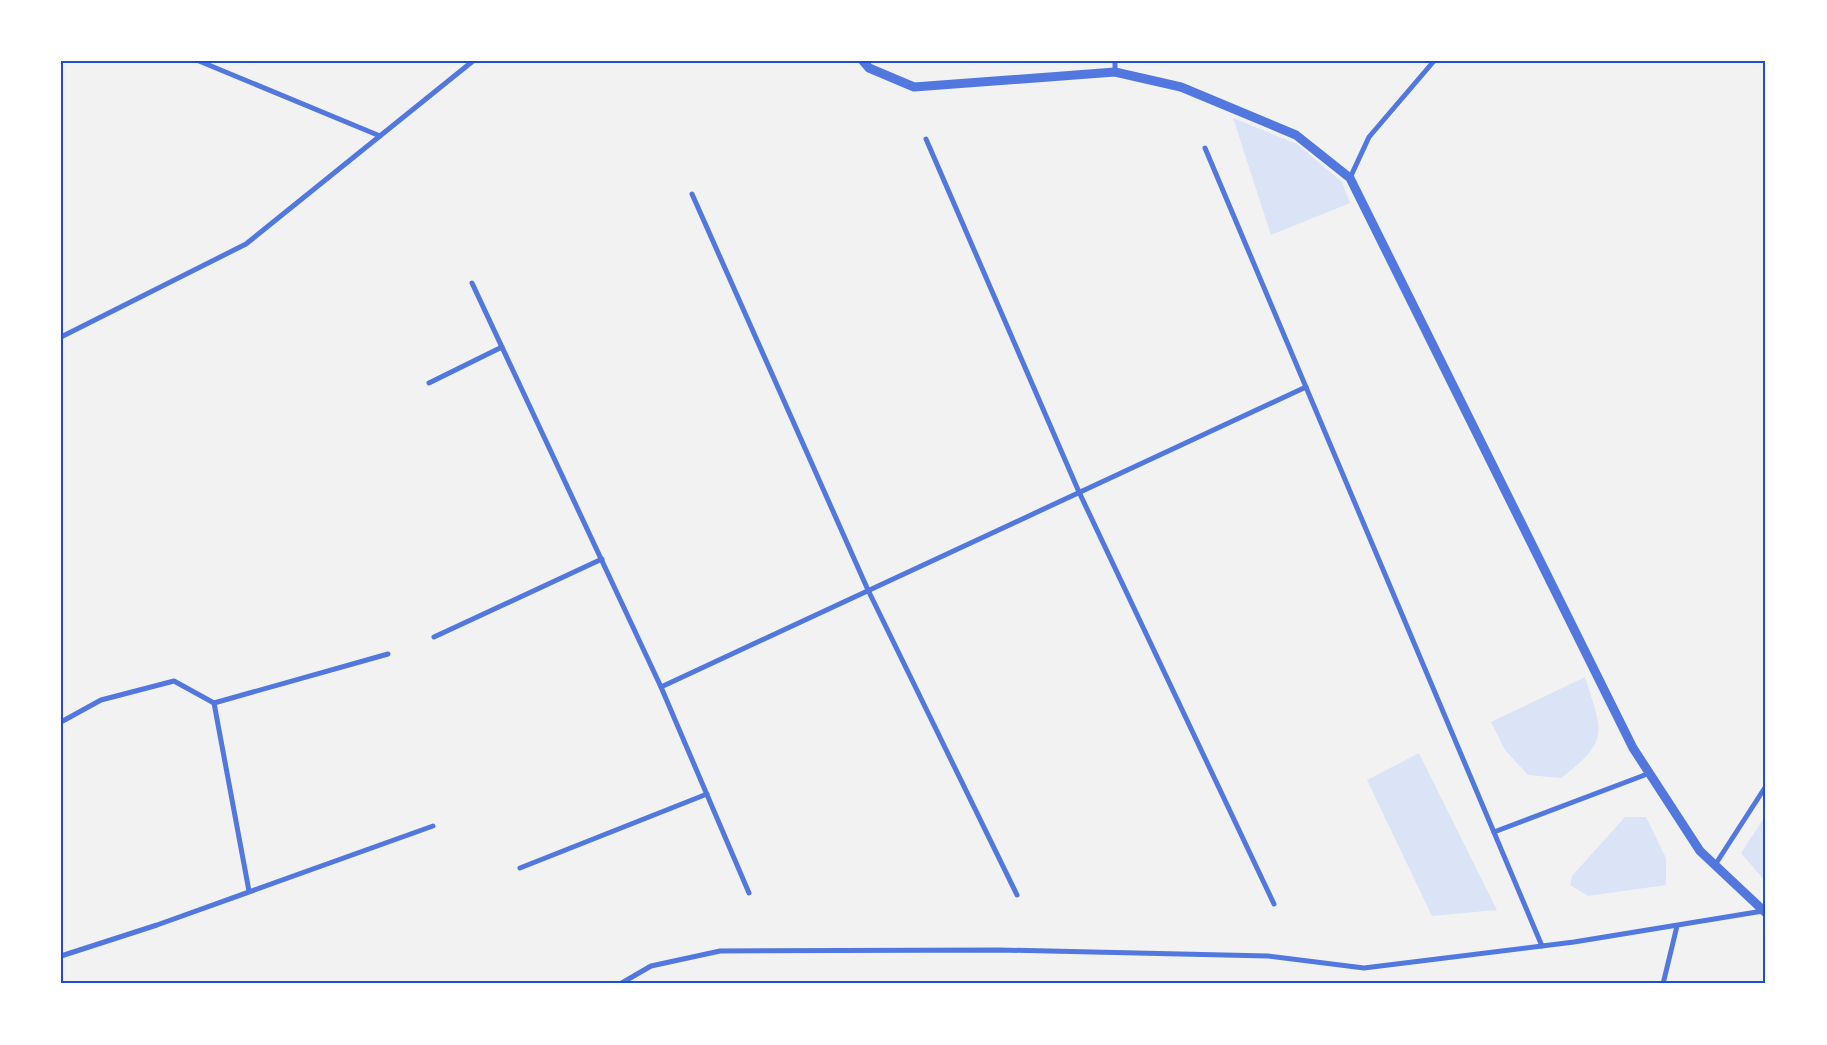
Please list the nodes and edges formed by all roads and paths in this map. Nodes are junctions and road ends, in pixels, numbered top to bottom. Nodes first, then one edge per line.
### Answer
1 (200, 61) edge
2 (472, 61) edge
3 (863, 61) edge
4 (1115, 61) edge
5 (1434, 61) edge
6 (1115, 72) junction
7 (380, 136) junction
8 (926, 139) dead end
9 (1205, 148) dead end
10 (1350, 178) junction
11 (692, 194) dead end
12 (472, 283) dead end
13 (61, 337) edge
14 (502, 347) junction
15 (429, 383) dead end
16 (1306, 387) junction
17 (1079, 492) junction
18 (602, 559) junction
19 (868, 590) junction
20 (434, 637) dead end
21 (388, 654) dead end
22 (662, 687) junction
23 (214, 703) junction
24 (61, 722) edge
25 (1650, 773) junction
26 (1766, 786) edge
27 (707, 794) junction
28 (433, 826) dead end
29 (1494, 832) junction
30 (1715, 866) junction
31 (520, 868) dead end
32 (249, 891) junction
33 (749, 893) dead end
34 (1018, 895) dead end
35 (1274, 904) dead end
36 (1765, 912) edge
37 (1677, 926) junction
38 (1542, 946) junction
39 (61, 956) edge
40 (620, 984) edge
41 (1663, 984) edge

1 - 7 street
2 - 7 street
3 - 6 street
4 - 6 street
5 - 10 street
6 - 10 street
7 - 13 street
8 - 17 street
9 - 16 street
10 - 25 street
11 - 19 street
12 - 14 street
14 - 15 street
14 - 18 street
16 - 17 street
16 - 29 street
17 - 19 street
17 - 35 street
18 - 20 street
18 - 22 street
19 - 22 street
19 - 34 street
21 - 23 street
22 - 27 street
23 - 24 street
23 - 32 street
25 - 29 street
25 - 30 street
26 - 30 street
27 - 31 street
27 - 33 street
28 - 32 street
29 - 38 street
30 - 36 street
32 - 39 street
36 - 37 street
37 - 38 street
37 - 41 street
38 - 40 street

